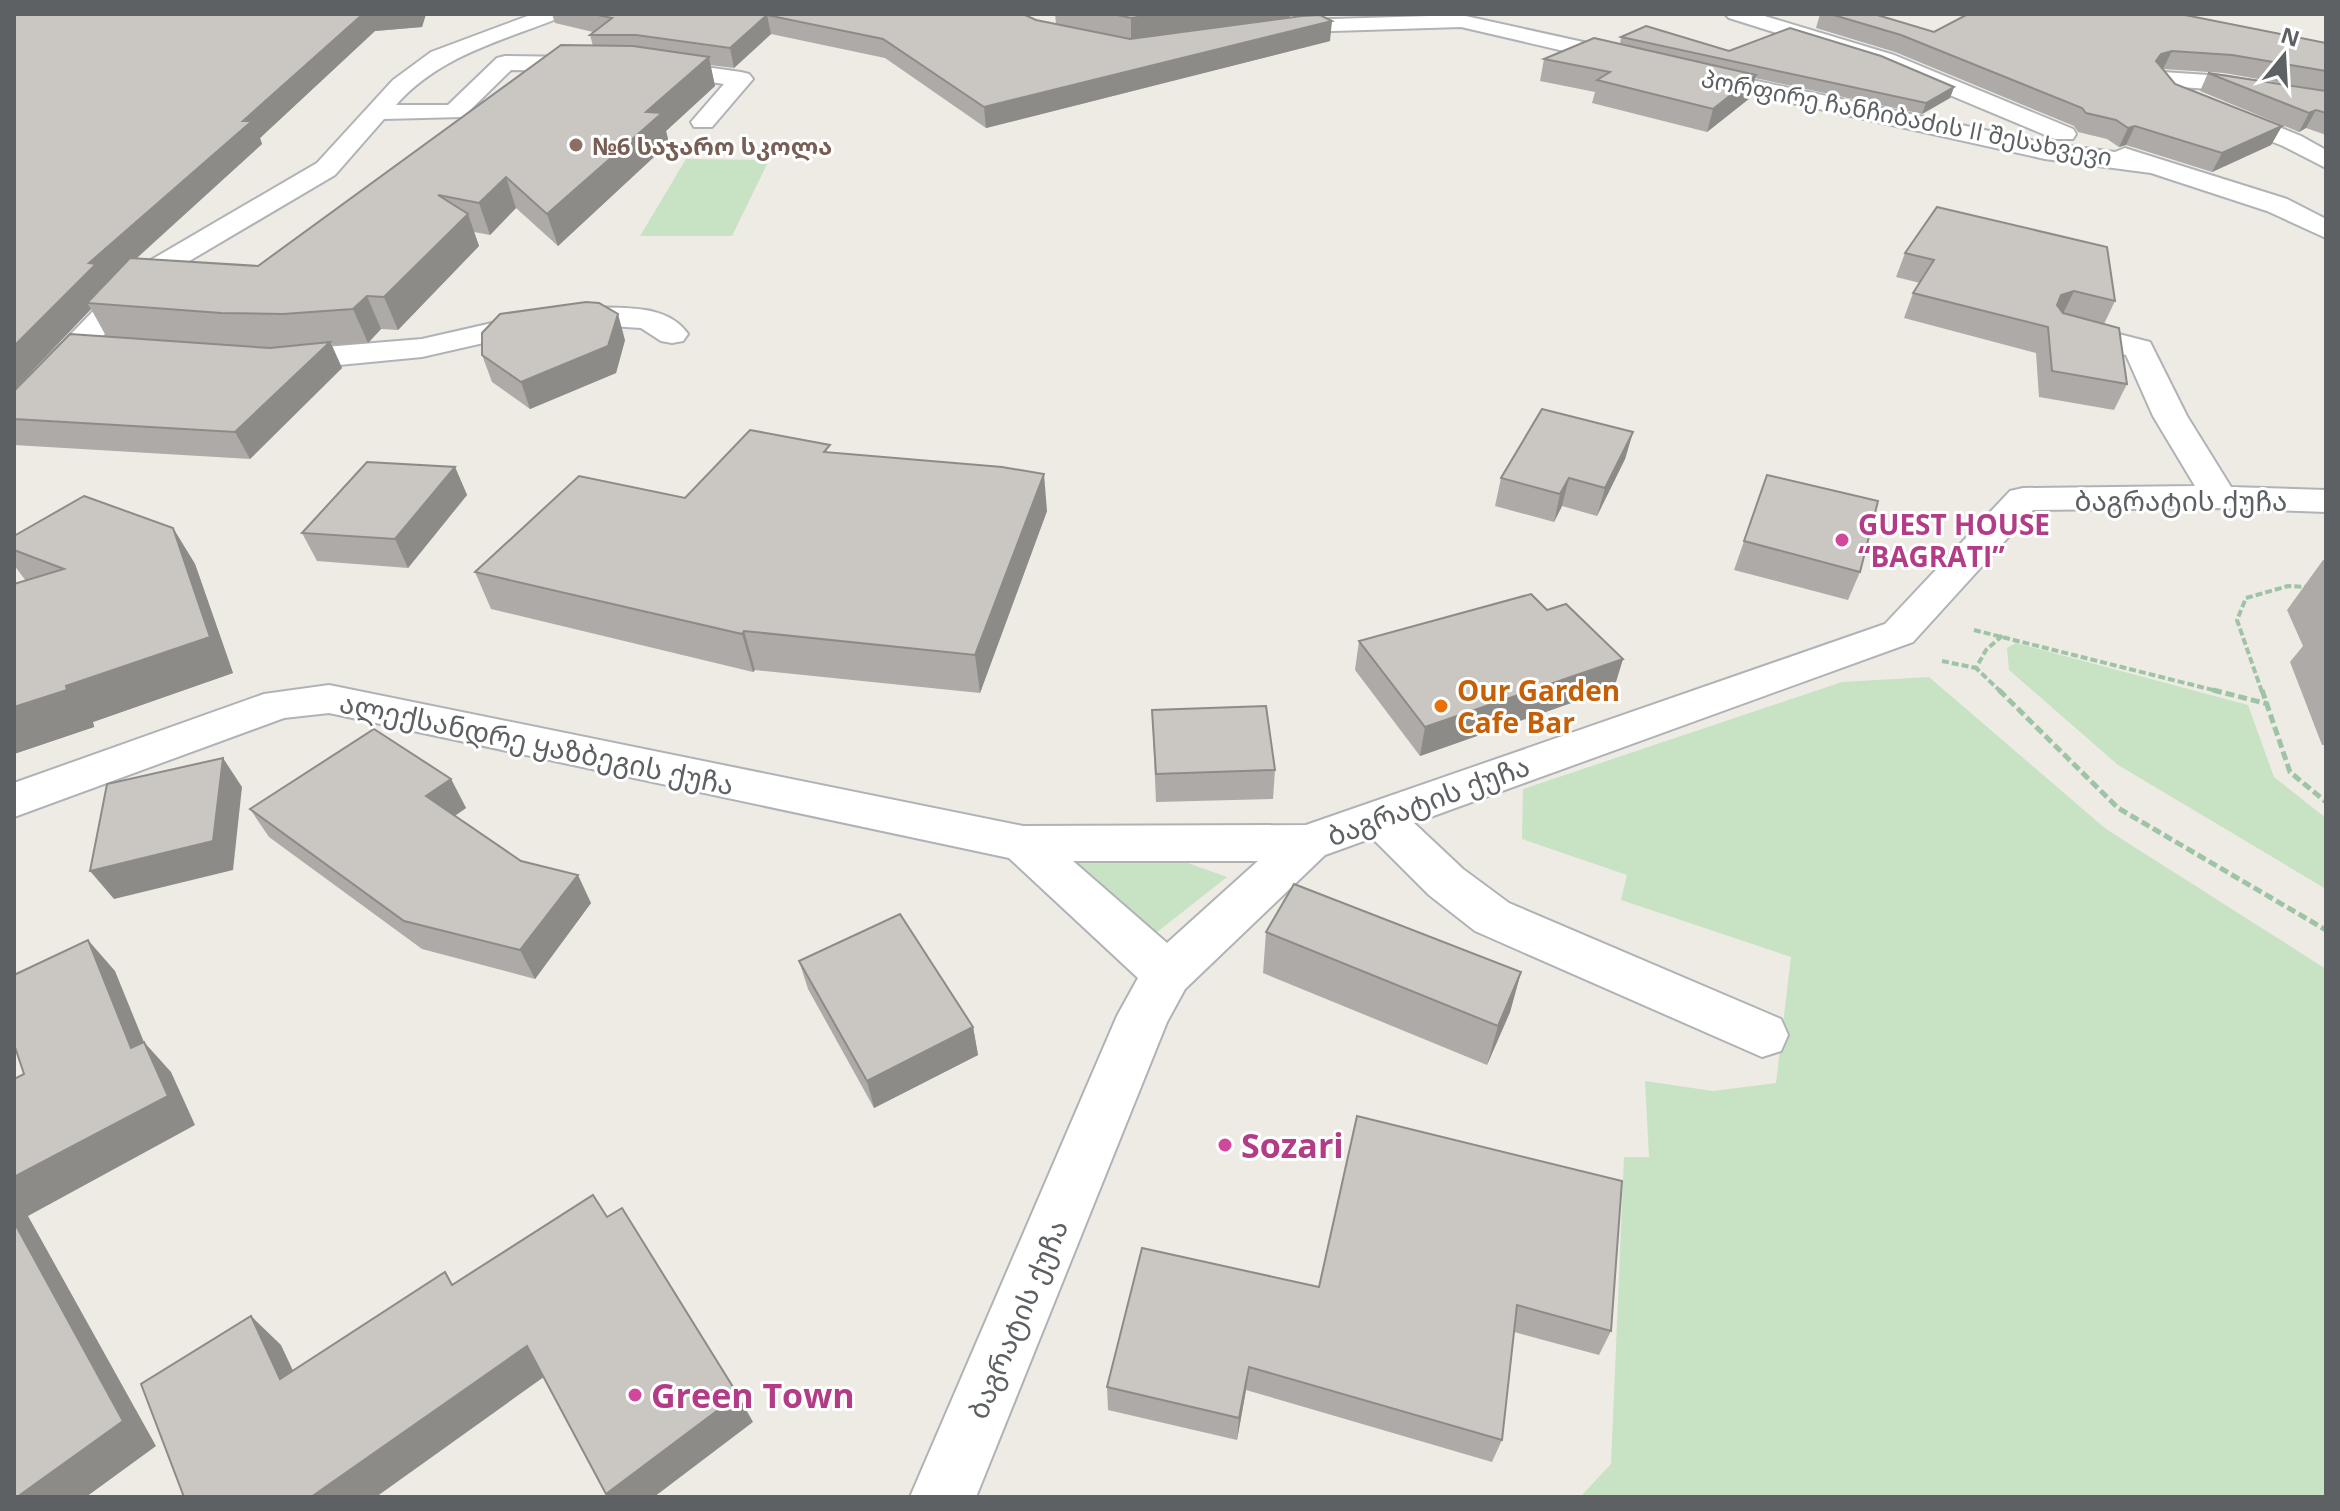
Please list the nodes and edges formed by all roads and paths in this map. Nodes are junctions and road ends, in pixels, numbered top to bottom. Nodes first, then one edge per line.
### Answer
1 (552, 14) edge
2 (1736, 14) edge
3 (1255, 32) edge
4 (2326, 101) edge
5 (377, 112) junction
6 (703, 122) dead end
7 (2326, 160) edge
8 (2151, 165) junction
9 (2326, 230) edge
10 (2063, 328) edge
11 (672, 334) dead end
12 (75, 347) junction
13 (119, 350) edge
14 (253, 359) edge
15 (14, 412) edge
16 (2219, 497) junction
17 (2326, 501) edge
18 (2313, 587) dead end
19 (1914, 618) junction
20 (2003, 635) junction
21 (2268, 704) junction
22 (14, 800) edge
23 (2326, 802) edge
24 (1380, 818) junction
25 (1308, 843) junction
26 (1023, 844) junction
27 (2326, 930) edge
28 (1167, 974) junction
29 (1762, 1035) dead end
30 (943, 1497) edge

1 - 5 street
2 - 8 street
3 - 8 street, პორფირე ჩანჩიბაძის II შესახვევი
4 - 7 street
5 - 6 street
5 - 12 street
8 - 9 street
10 - 16 street
11 - 14 street
12 - 13 street
12 - 15 street
16 - 17 street, ბაგრატის ქუჩა
16 - 19 street, ბაგრატის ქუჩა
18 - 21 path
19 - 20 path
19 - 24 street, ბაგრატის ქუჩა
20 - 21 path
20 - 27 path
21 - 23 path
22 - 26 street, ალექსანდრე ყაზბეგის ქუჩა
24 - 25 street, ბაგრატის ქუჩა
24 - 29 street
25 - 26 street, ალექსანდრე ყაზბეგის ქუჩა
25 - 28 street, ბაგრატის ქუჩა
26 - 28 street
28 - 30 street, ბაგრატის ქუჩა

